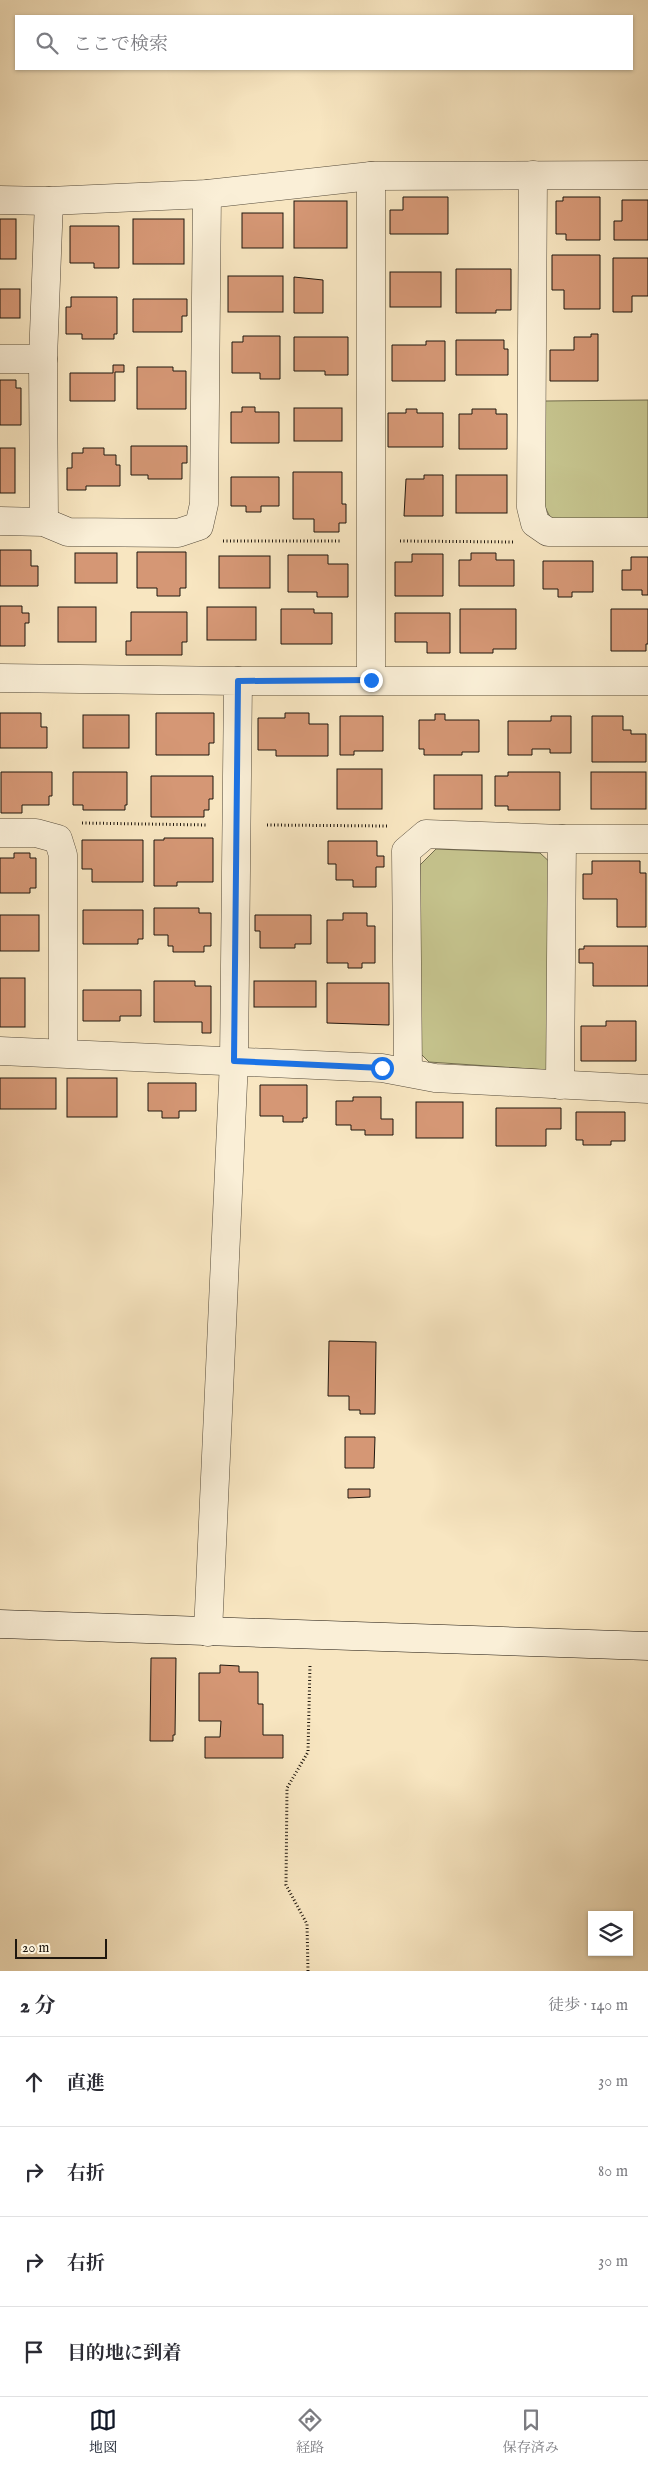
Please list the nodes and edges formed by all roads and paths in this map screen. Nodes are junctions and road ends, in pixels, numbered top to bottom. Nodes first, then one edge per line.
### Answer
1 (533, 175) junction
2 (648, 175) edge
3 (371, 176) junction
4 (207, 194) junction
5 (0, 200) edge
6 (49, 201) junction
7 (0, 359) edge
8 (43, 359) junction
9 (0, 522) edge
10 (44, 522) junction
11 (648, 532) edge
12 (0, 678) edge
13 (371, 680) junction
14 (238, 681) junction
15 (648, 681) edge
16 (236, 825) junction
17 (0, 833) edge
18 (58, 839) junction
19 (562, 839) junction
20 (648, 839) edge
21 (415, 843) junction
22 (0, 1051) edge
23 (63, 1053) junction
24 (234, 1061) junction
25 (408, 1072) junction
26 (560, 1085) junction
27 (648, 1089) edge
28 (0, 1624) edge
29 (208, 1632) junction
30 (311, 1634) junction
31 (648, 1646) edge
32 (308, 1971) edge

1 - 2 street
1 - 3 street
1 - 11 street
3 - 4 street
3 - 13 street
4 - 6 street
4 - 10 street
5 - 6 street
6 - 8 street
7 - 8 street
8 - 10 street
9 - 10 street
12 - 14 street
13 - 14 street
13 - 15 street
14 - 16 street
16 - 18 path
16 - 21 path
16 - 24 street
17 - 18 street
18 - 23 street
19 - 20 street
19 - 21 street
19 - 26 street
21 - 25 street
22 - 23 street
23 - 24 street
24 - 25 street
24 - 29 street
25 - 26 street
26 - 27 street
28 - 29 street
29 - 30 street
30 - 31 street
30 - 32 path

